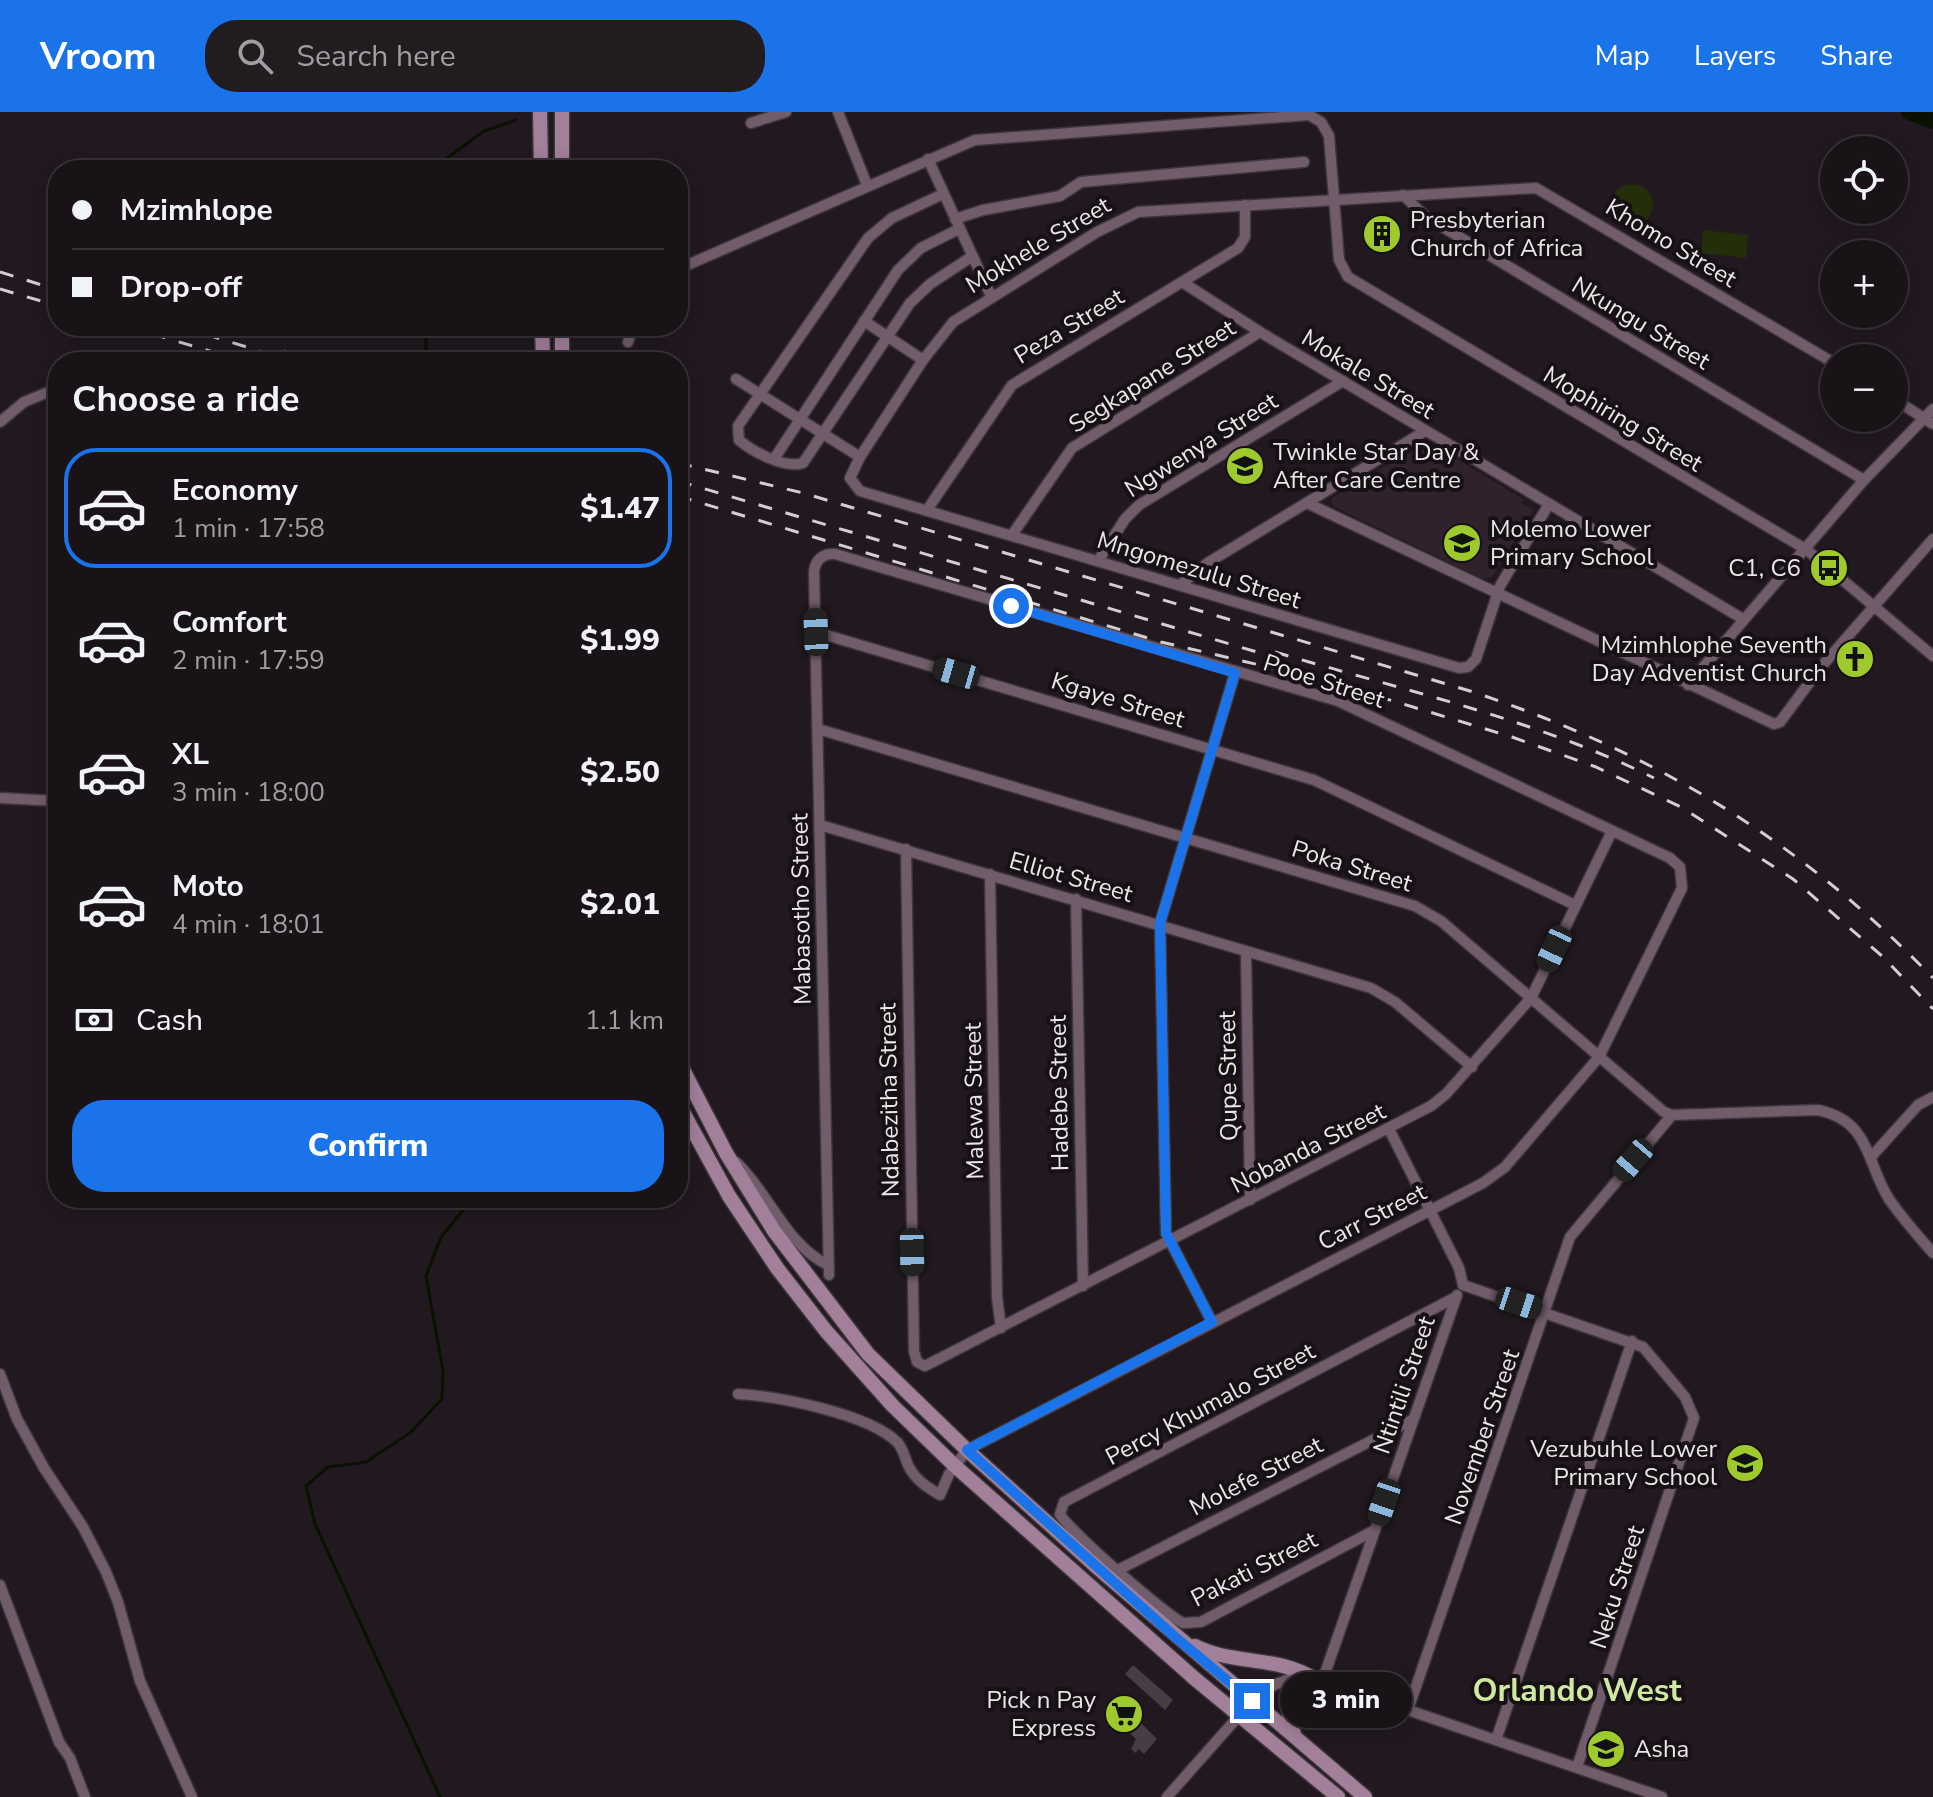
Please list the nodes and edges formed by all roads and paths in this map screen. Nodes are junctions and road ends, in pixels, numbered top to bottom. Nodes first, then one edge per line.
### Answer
1 (786, 112) edge
2 (838, 112) edge
3 (562, 115) edge
4 (540, 116) edge
5 (751, 123) dead end
6 (928, 159) junction
7 (541, 160) edge
8 (562, 160) edge
9 (1304, 162) dead end
10 (867, 185) junction
11 (943, 194) junction
12 (1403, 195) junction
13 (1334, 199) junction
14 (1245, 205) junction
15 (957, 224) junction
16 (971, 257) junction
17 (688, 265) edge
18 (1182, 282) junction
19 (991, 296) junction
20 (864, 321) junction
21 (1260, 332) junction
22 (630, 336) edge
23 (888, 337) junction
24 (628, 342) dead end
25 (1820, 355) edge
26 (923, 360) junction
27 (736, 379) dead end
28 (1343, 381) junction
29 (48, 392) edge
30 (760, 394) junction
31 (1908, 408) edge
32 (1933, 409) edge
33 (800, 419) junction
34 (1929, 421) edge
35 (0, 422) edge
36 (1425, 431) junction
37 (824, 434) junction
38 (860, 457) junction
39 (774, 459) junction
40 (850, 478) joint
41 (1864, 480) junction
42 (1307, 503) junction
43 (1549, 504) junction
44 (927, 510) junction
45 (1012, 535) junction
46 (1933, 539) edge
47 (1807, 550) junction
48 (832, 554) joint
49 (1098, 561) junction
50 (1180, 585) junction
51 (1498, 596) junction
52 (1875, 606) junction
53 (1743, 619) junction
54 (816, 632) junction
55 (1933, 656) edge
56 (1235, 673) junction
57 (1688, 685) junction
58 (818, 729) junction
59 (1213, 749) junction
60 (0, 798) edge
61 (48, 800) edge
62 (820, 825) junction
63 (1612, 831) junction
64 (1184, 837) junction
65 (906, 849) junction
66 (990, 874) junction
67 (1684, 877) joint
68 (1076, 899) junction
69 (1575, 905) junction
70 (1160, 923) junction
71 (1246, 952) junction
72 (1531, 998) junction
73 (1599, 1057) junction
74 (1472, 1067) junction
75 (688, 1079) edge
76 (1933, 1097) edge
77 (1672, 1115) junction
78 (688, 1121) edge
79 (1389, 1129) junction
80 (726, 1153) junction
81 (1872, 1156) junction
82 (1250, 1200) junction
83 (1431, 1210) junction
84 (1170, 1241) junction
85 (1933, 1253) edge
86 (1463, 1285) junction
87 (1083, 1286) junction
88 (1456, 1297) junction
89 (1546, 1312) junction
90 (1212, 1322) junction
91 (1001, 1328) junction
92 (1632, 1341) junction
93 (914, 1351) joint
94 (0, 1374) edge
95 (738, 1394) dead end
96 (1412, 1420) junction
97 (967, 1450) junction
98 (955, 1466) junction
99 (1375, 1530) junction
100 (1118, 1570) junction
101 (0, 1585) edge
102 (1173, 1635) junction
103 (1320, 1682) junction
104 (1252, 1701) junction
105 (1408, 1710) junction
106 (1239, 1715) junction
107 (1296, 1737) junction
108 (1496, 1740) junction
109 (1577, 1767) junction
110 (85, 1797) edge
111 (192, 1797) edge
112 (1167, 1797) edge
113 (1338, 1797) edge
114 (1365, 1797) edge
115 (1662, 1797) edge

1 - 5 street
2 - 10 street
3 - 8 main road
4 - 7 main road
6 - 10 street, Mophiring Street
6 - 11 street
6 - 13 street, Mophiring Street
9 - 15 street
10 - 17 street, Mophiring Street
11 - 15 street
11 - 30 street
12 - 13 street, Khomo Street
12 - 25 street, Khomo Street
12 - 41 street, Nkungu Street
13 - 14 street, Mokhele Street
13 - 47 street, Mophiring Street
14 - 18 street, Peza Street
14 - 19 street, Mokhele Street
15 - 16 street
15 - 20 street
16 - 19 street
16 - 23 street
18 - 21 street, Mokale Street
18 - 44 street, Peza Street
19 - 26 street, Mokhele Street
20 - 23 street
20 - 33 street
21 - 28 street, Mokale Street
21 - 45 street, Segkapane Street
22 - 24 street
23 - 26 street
23 - 37 street
26 - 38 street, Mokhele Street
27 - 30 street
28 - 36 street, Mokale Street
28 - 49 street, Ngwenya Street
29 - 35 street
30 - 33 street
30 - 39 street
31 - 34 street
32 - 34 street
33 - 37 street
33 - 39 street
34 - 41 street
36 - 42 street
36 - 43 street, Mokale Street
37 - 38 street
37 - 39 street
38 - 40 street, Mokhele Street
40 - 44 street, Mngomezulu Street
41 - 47 street
42 - 50 street
42 - 51 street
43 - 51 street
43 - 53 street, Mokale Street
44 - 45 street, Mngomezulu Street
45 - 49 street, Mngomezulu Street
46 - 52 street
47 - 52 street, Mophiring Street
47 - 53 street
48 - 54 street, Mabasotho Street
48 - 56 street, Pooe Street
49 - 50 street, Mngomezulu Street
50 - 51 street, Mngomezulu Street
51 - 57 street
52 - 55 street, Mophiring Street
52 - 57 street
53 - 57 street
54 - 58 street, Mabasotho Street
54 - 59 street, Kgaye Street
56 - 59 street
56 - 63 street, Pooe Street
58 - 62 street, Mabasotho Street
58 - 64 street, Poka Street
59 - 64 street
59 - 69 street, Kgaye Street
60 - 61 street
62 - 65 street, Elliot Street
62 - 80 street, Mabasotho Street
63 - 67 street, Pooe Street
63 - 69 street, Nobanda Street
64 - 70 street
64 - 72 street, Poka Street
65 - 66 street, Elliot Street
65 - 93 street, Ndabezitha Street
66 - 68 street, Elliot Street
66 - 91 street, Malewa Street
67 - 73 street, Carr Street
68 - 70 street, Elliot Street
68 - 87 street, Hadebe Street
69 - 72 street, Nobanda Street
70 - 71 street, Elliot Street
70 - 84 street
71 - 74 street, Elliot Street
71 - 82 street, Qupe Street
72 - 73 street, Poka Street
72 - 74 street, Nobanda Street
73 - 77 street, Poka Street
73 - 83 street, Carr Street
74 - 79 street, Nobanda Street
75 - 80 main road
76 - 81 street
77 - 81 street
77 - 89 street, November Street
78 - 98 main road
79 - 82 street, Nobanda Street
79 - 83 street
80 - 97 main road
81 - 85 street
82 - 84 street, Nobanda Street
83 - 86 street
83 - 90 street, Carr Street
84 - 87 street, Nobanda Street
84 - 90 street
86 - 88 street, Ntintili Street
86 - 89 street
87 - 91 street, Nobanda Street
88 - 96 street, Ntintili Street
88 - 100 street, Percy Khumalo Street
89 - 92 street
89 - 105 street, November Street
90 - 97 street, Carr Street
91 - 93 street, Nobanda Street
92 - 108 street
92 - 109 street, Neku Street
94 - 111 street
95 - 98 street, Carr Street
96 - 99 street, Ntintili Street
96 - 100 street, Molefe Street
97 - 98 street, Carr Street
97 - 102 main road
98 - 106 main road
99 - 100 street, Pakati Street
99 - 103 street, Ntintili Street
101 - 110 street
102 - 103 main road
102 - 104 main road
103 - 104 street
103 - 105 street
103 - 107 main road
104 - 106 street
104 - 107 main road
105 - 108 street
106 - 112 street
106 - 113 main road
107 - 114 main road
108 - 109 street
109 - 115 street

